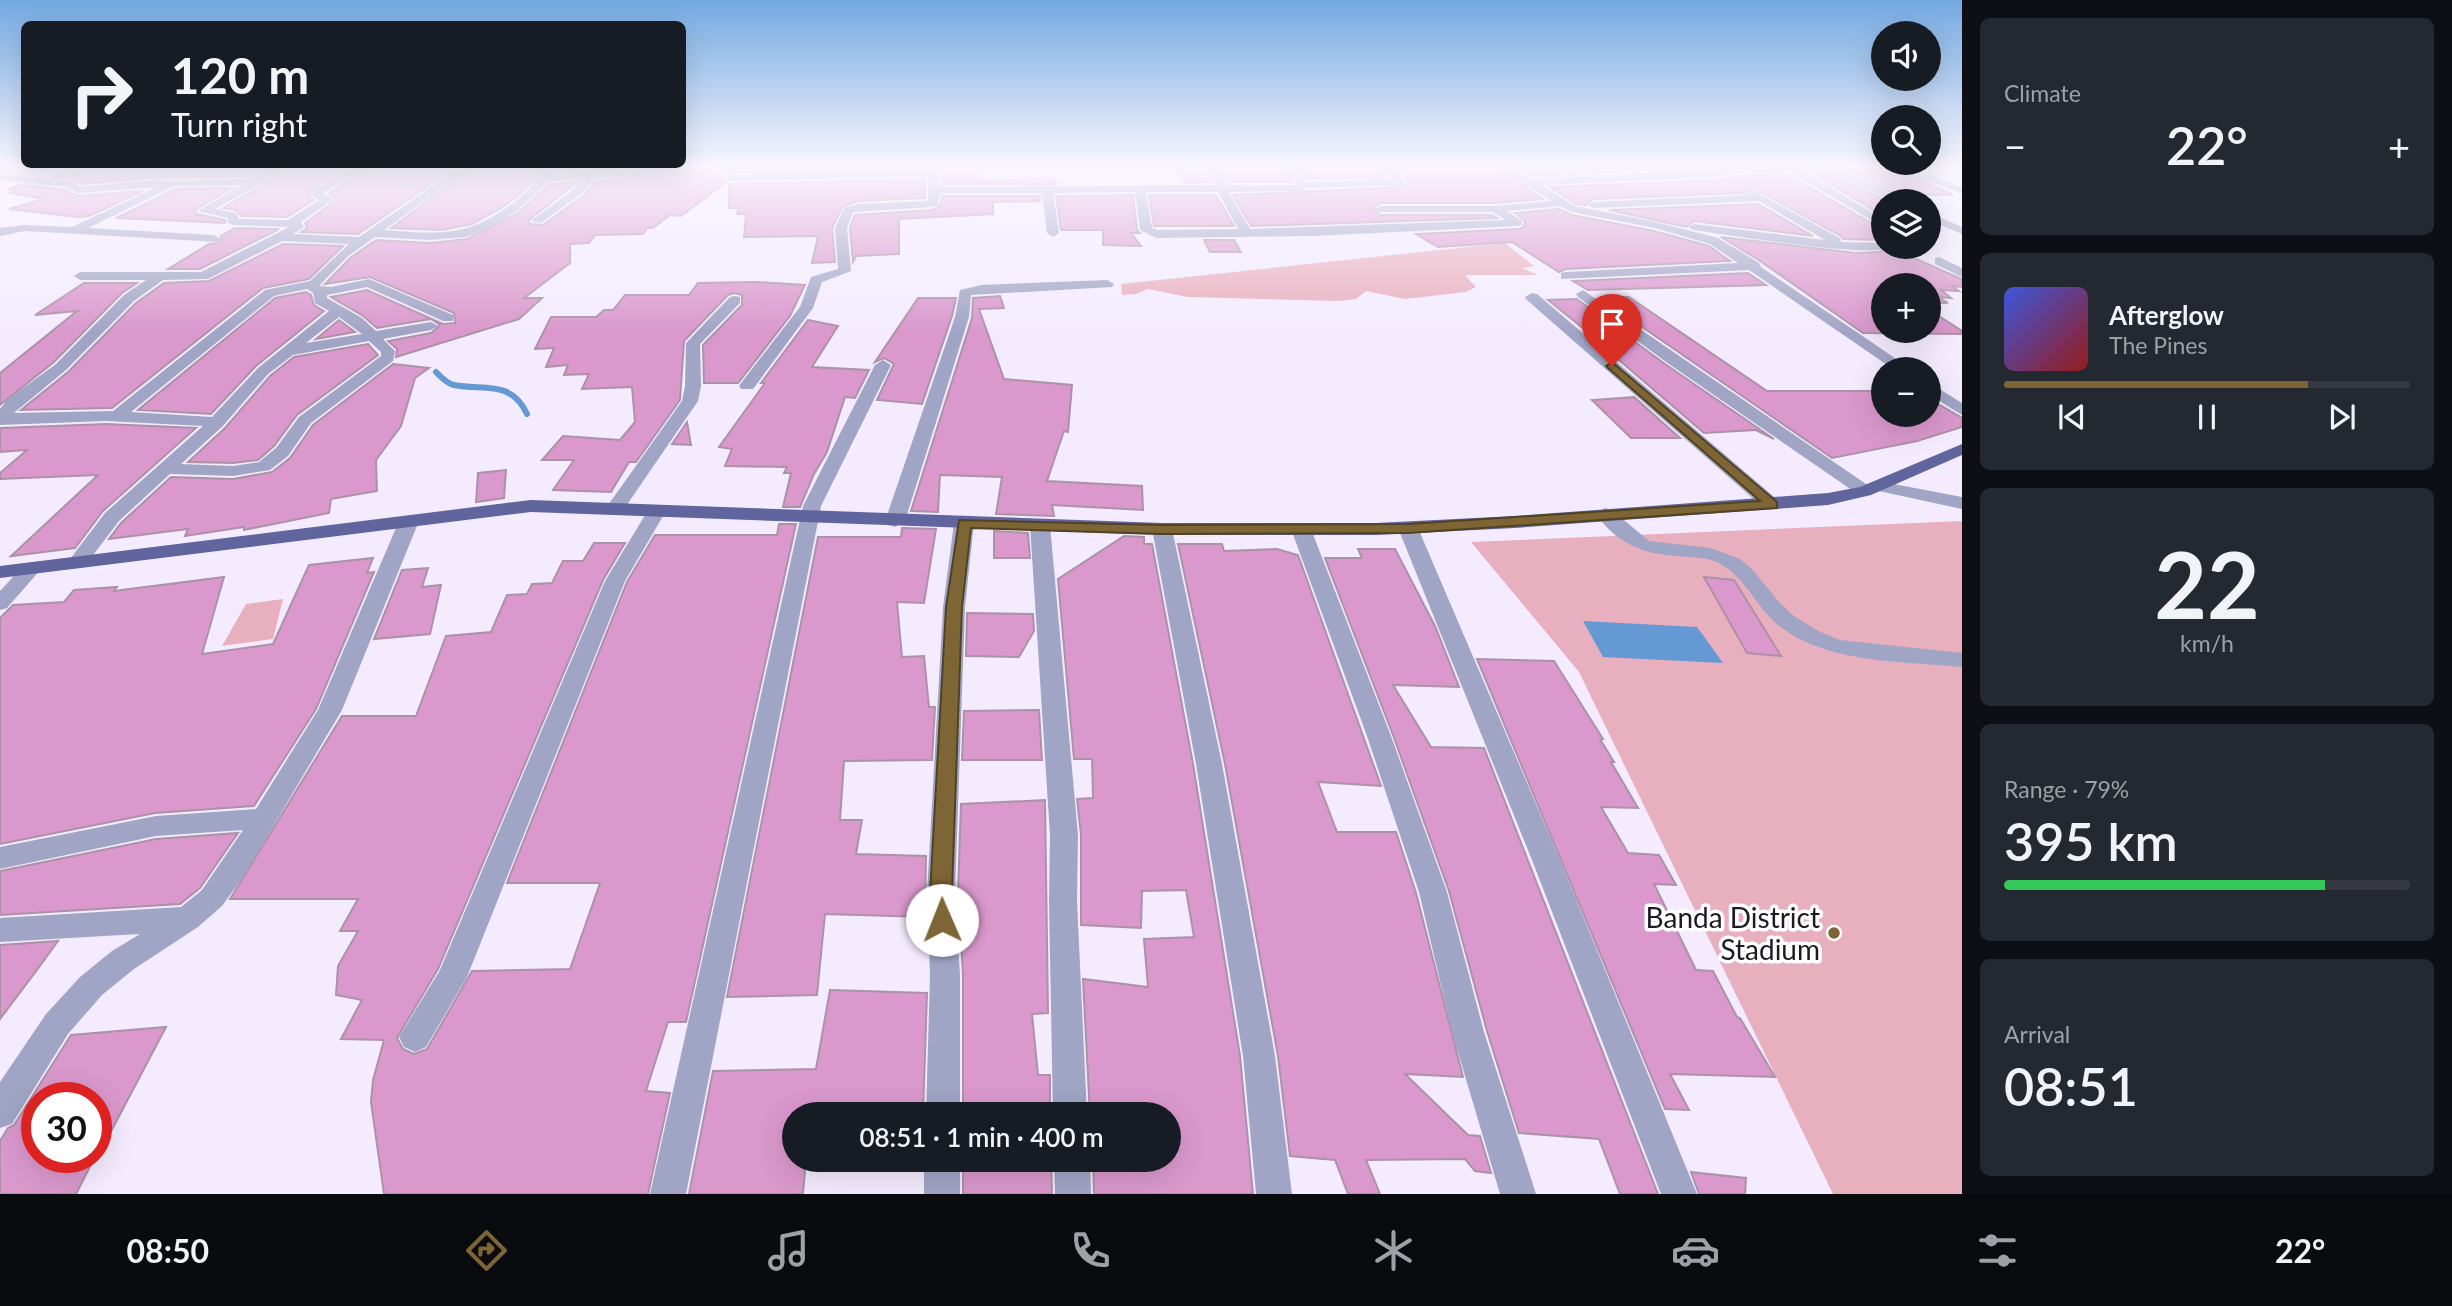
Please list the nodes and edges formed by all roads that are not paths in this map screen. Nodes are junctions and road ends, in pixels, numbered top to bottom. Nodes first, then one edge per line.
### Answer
1 (93, 221) edge
2 (233, 221) edge
3 (295, 221) edge
4 (392, 221) edge
5 (489, 221) edge
6 (844, 221) edge
7 (1052, 221) edge
8 (1145, 221) edge
9 (1239, 221) edge
10 (1514, 221) edge
11 (1631, 221) edge
12 (1801, 221) edge
13 (1941, 221) edge
14 (290, 224) junction
15 (1656, 225) junction
16 (73, 230) junction
17 (1962, 231) edge
18 (0, 232) edge
19 (1053, 233) dead end
20 (1246, 233) junction
21 (280, 237) junction
22 (369, 237) junction
23 (214, 239) dead end
24 (1844, 246) junction
25 (1871, 247) edge
26 (1939, 261) dead end
27 (1755, 266) junction
28 (1962, 273) edge
29 (80, 276) dead end
30 (1566, 276) dead end
31 (159, 277) junction
32 (1107, 285) dead end
33 (315, 289) junction
34 (1583, 294) dead end
35 (1532, 296) dead end
36 (735, 300) dead end
37 (338, 311) junction
38 (448, 318) dead end
39 (431, 326) dead end
40 (373, 337) junction
41 (287, 351) junction
42 (1886, 357) edge
43 (883, 365) dead end
44 (747, 386) dead end
45 (1941, 396) edge
46 (1962, 410) edge
47 (117, 416) junction
48 (1, 419) edge
49 (217, 422) junction
50 (1962, 449) edge
51 (164, 469) junction
52 (1871, 488) junction
53 (1962, 503) edge
54 (1772, 505) junction
55 (615, 508) junction
56 (657, 511) junction
57 (1605, 514) junction
58 (809, 518) junction
59 (409, 521) junction
60 (895, 521) junction
61 (964, 523) junction
62 (1040, 525) junction
63 (1408, 528) junction
64 (1162, 529) junction
65 (1301, 529) junction
66 (77, 563) junction
67 (32, 568) junction
68 (0, 572) edge
69 (0, 604) edge
70 (1962, 660) edge
71 (264, 818) junction
72 (0, 858) edge
73 (188, 919) junction
74 (0, 930) edge
75 (415, 1037) dead end
76 (943, 1102) edge
77 (1070, 1102) edge
78 (0, 1112) edge
79 (942, 1172) edge
80 (1072, 1172) edge
81 (668, 1194) edge
82 (942, 1194) edge
83 (1073, 1194) edge
84 (1274, 1194) edge
85 (1518, 1194) edge
86 (1679, 1194) edge

1 - 16 street
2 - 14 street
3 - 14 street
4 - 22 street
5 - 22 street
6 - 44 street
7 - 19 street
8 - 20 street
9 - 20 street
10 - 20 street
11 - 15 street
12 - 24 street
13 - 17 street
14 - 21 street
15 - 24 street
15 - 27 street
16 - 18 street
16 - 23 street
21 - 22 street
21 - 31 street
22 - 33 street
24 - 25 street
26 - 28 street
27 - 30 street
27 - 42 street
29 - 31 street
31 - 48 street
32 - 60 street
33 - 37 street
33 - 38 street
33 - 47 street
34 - 52 street
35 - 54 street
36 - 55 street
37 - 40 street
37 - 41 street
39 - 40 street
40 - 41 street
40 - 51 street
41 - 49 street
43 - 58 street
45 - 46 street
47 - 48 street
47 - 49 street
49 - 51 street
50 - 52 main road
51 - 66 street
52 - 53 street
52 - 54 main road
54 - 57 main road
55 - 56 main road
55 - 59 main road
56 - 58 main road
56 - 75 street
57 - 63 main road
57 - 70 street
58 - 60 main road
58 - 81 street
59 - 66 main road
59 - 71 street
60 - 61 main road
61 - 62 main road
61 - 76 street
62 - 64 main road
62 - 77 street
63 - 65 main road
63 - 86 street
64 - 65 main road
64 - 84 street
65 - 85 street
66 - 67 main road
67 - 68 main road
67 - 69 street
71 - 72 street
71 - 73 street
73 - 74 street
73 - 78 street
79 - 82 street
80 - 83 street

